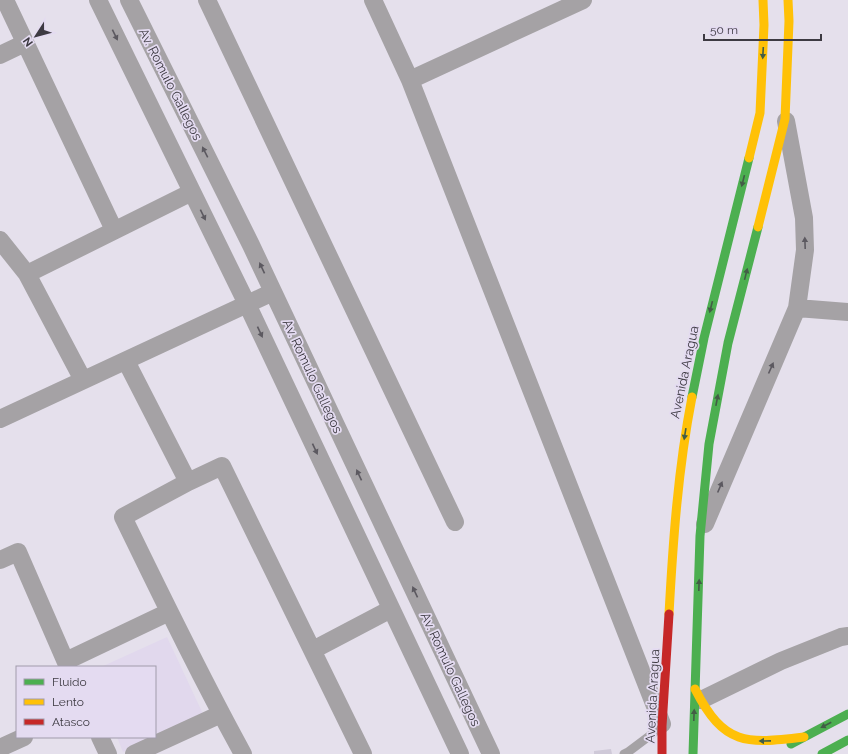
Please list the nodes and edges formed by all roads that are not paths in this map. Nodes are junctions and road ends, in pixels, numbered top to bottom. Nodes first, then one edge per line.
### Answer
1 (5, 0) edge
2 (98, 0) edge
3 (129, 0) edge
4 (207, 0) edge
5 (373, 0) edge
6 (583, 0) edge
7 (763, 0) edge
8 (788, 0) edge
9 (25, 43) junction
10 (0, 55) edge
11 (410, 80) junction
12 (785, 119) junction
13 (192, 192) junction
14 (114, 230) junction
15 (0, 240) edge
16 (27, 274) junction
17 (273, 292) junction
18 (247, 304) junction
19 (797, 308) junction
20 (848, 312) edge
21 (126, 361) junction
22 (83, 380) junction
23 (0, 419) edge
24 (188, 482) junction
25 (455, 522) dead end
26 (700, 536) junction
27 (0, 560) edge
28 (391, 609) junction
29 (169, 612) junction
30 (848, 636) edge
31 (313, 650) junction
32 (67, 664) edge
33 (698, 694) junction
34 (221, 714) junction
35 (848, 714) edge
36 (662, 726) junction
37 (804, 737) junction
38 (22, 738) edge
39 (100, 738) edge
40 (848, 740) edge
41 (783, 747) dead end
42 (0, 748) edge
43 (627, 753) edge
44 (108, 754) edge
45 (134, 754) edge
46 (243, 754) edge
47 (363, 754) edge
48 (460, 754) edge
49 (491, 754) edge
50 (662, 754) edge
51 (693, 754) edge
52 (822, 754) edge

1 - 9 street
2 -> 13 street
17 -> 3 street, Av. Romulo Gallegos
4 - 25 street
5 - 11 street
6 - 11 street
7 -> 36 street, Avenida Aragua
8 - 12 street
9 - 10 street
9 - 14 street
11 - 36 street
19 -> 12 street
26 -> 12 street
13 - 14 street
13 -> 18 street
14 - 16 street
15 - 16 street
16 - 22 street
17 - 18 street
49 -> 17 street, Av. Romulo Gallegos
18 - 21 street
18 -> 28 street
19 - 20 street
26 -> 19 street
21 - 22 street
21 - 24 street
22 - 23 street
24 - 29 street
24 - 31 street
33 -> 26 street
27 - 32 street
28 - 31 street
28 - 48 street
29 - 32 street
29 - 34 street
30 - 33 street
31 - 47 street
37 -> 33 street
51 -> 33 street
34 - 45 street
34 - 46 street
35 -> 37 street
36 - 43 lane
36 - 50 street, Avenida Aragua
37 - 41 street
38 - 42 street
39 - 44 street
40 - 52 street

